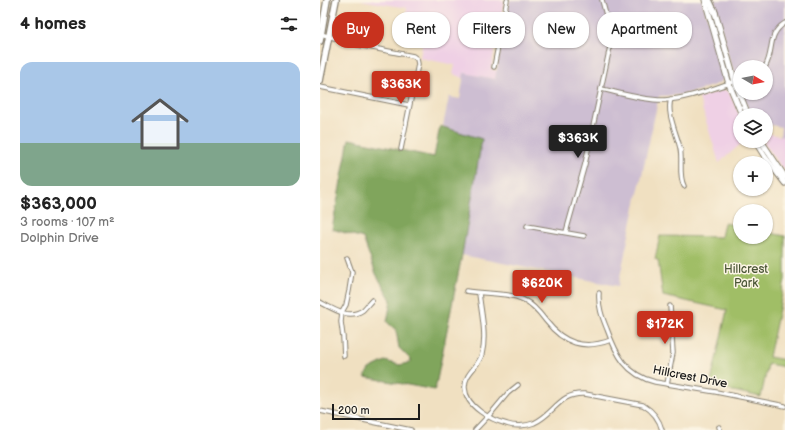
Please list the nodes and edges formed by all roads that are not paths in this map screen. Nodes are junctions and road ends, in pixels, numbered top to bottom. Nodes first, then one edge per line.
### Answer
1 (327, 0) edge
2 (336, 0) edge
3 (507, 0) edge
4 (602, 0) edge
5 (705, 0) edge
6 (710, 0) edge
7 (715, 13) joint
8 (785, 24) edge
9 (321, 34) junction
10 (329, 36) junction
11 (320, 41) edge
12 (768, 60) edge
13 (494, 67) dead end
14 (733, 75) edge
15 (733, 77) edge
16 (320, 81) edge
17 (733, 83) edge
18 (320, 86) edge
19 (601, 88) junction
20 (671, 99) junction
21 (409, 105) junction
22 (759, 148) edge
23 (766, 148) edge
24 (401, 149) dead end
25 (785, 177) edge
26 (785, 183) edge
27 (684, 186) dead end
28 (527, 226) dead end
29 (566, 232) junction
30 (584, 236) dead end
31 (347, 258) dead end
32 (466, 291) dead end
33 (479, 293) junction
34 (599, 293) dead end
35 (372, 300) dead end
36 (320, 302) edge
37 (670, 306) dead end
38 (342, 312) junction
39 (611, 340) junction
40 (344, 356) dead end
41 (667, 384) junction
42 (518, 385) dead end
43 (785, 406) edge
44 (320, 412) edge
45 (488, 416) junction
46 (411, 430) edge
47 (475, 430) edge
48 (662, 430) edge

1 - 9 main road
2 - 10 main road
3 - 13 street
4 - 19 street
5 - 15 main road
6 - 7 main road
7 - 14 main road
8 - 12 street
9 - 10 street
9 - 11 main road
10 - 16 main road
10 - 21 street
17 - 20 street
18 - 21 street
19 - 20 street
19 - 29 street
20 - 27 street
21 - 24 street
22 - 26 main road
23 - 25 main road
28 - 29 street
29 - 30 street
31 - 38 street
32 - 33 street
33 - 39 street
33 - 45 street
34 - 39 street, Hillcrest Drive
35 - 38 street
36 - 38 street
37 - 41 street
38 - 40 street
39 - 41 street, Hillcrest Drive
41 - 43 street, Hillcrest Drive
42 - 45 street
44 - 46 street
45 - 47 street
45 - 48 street

